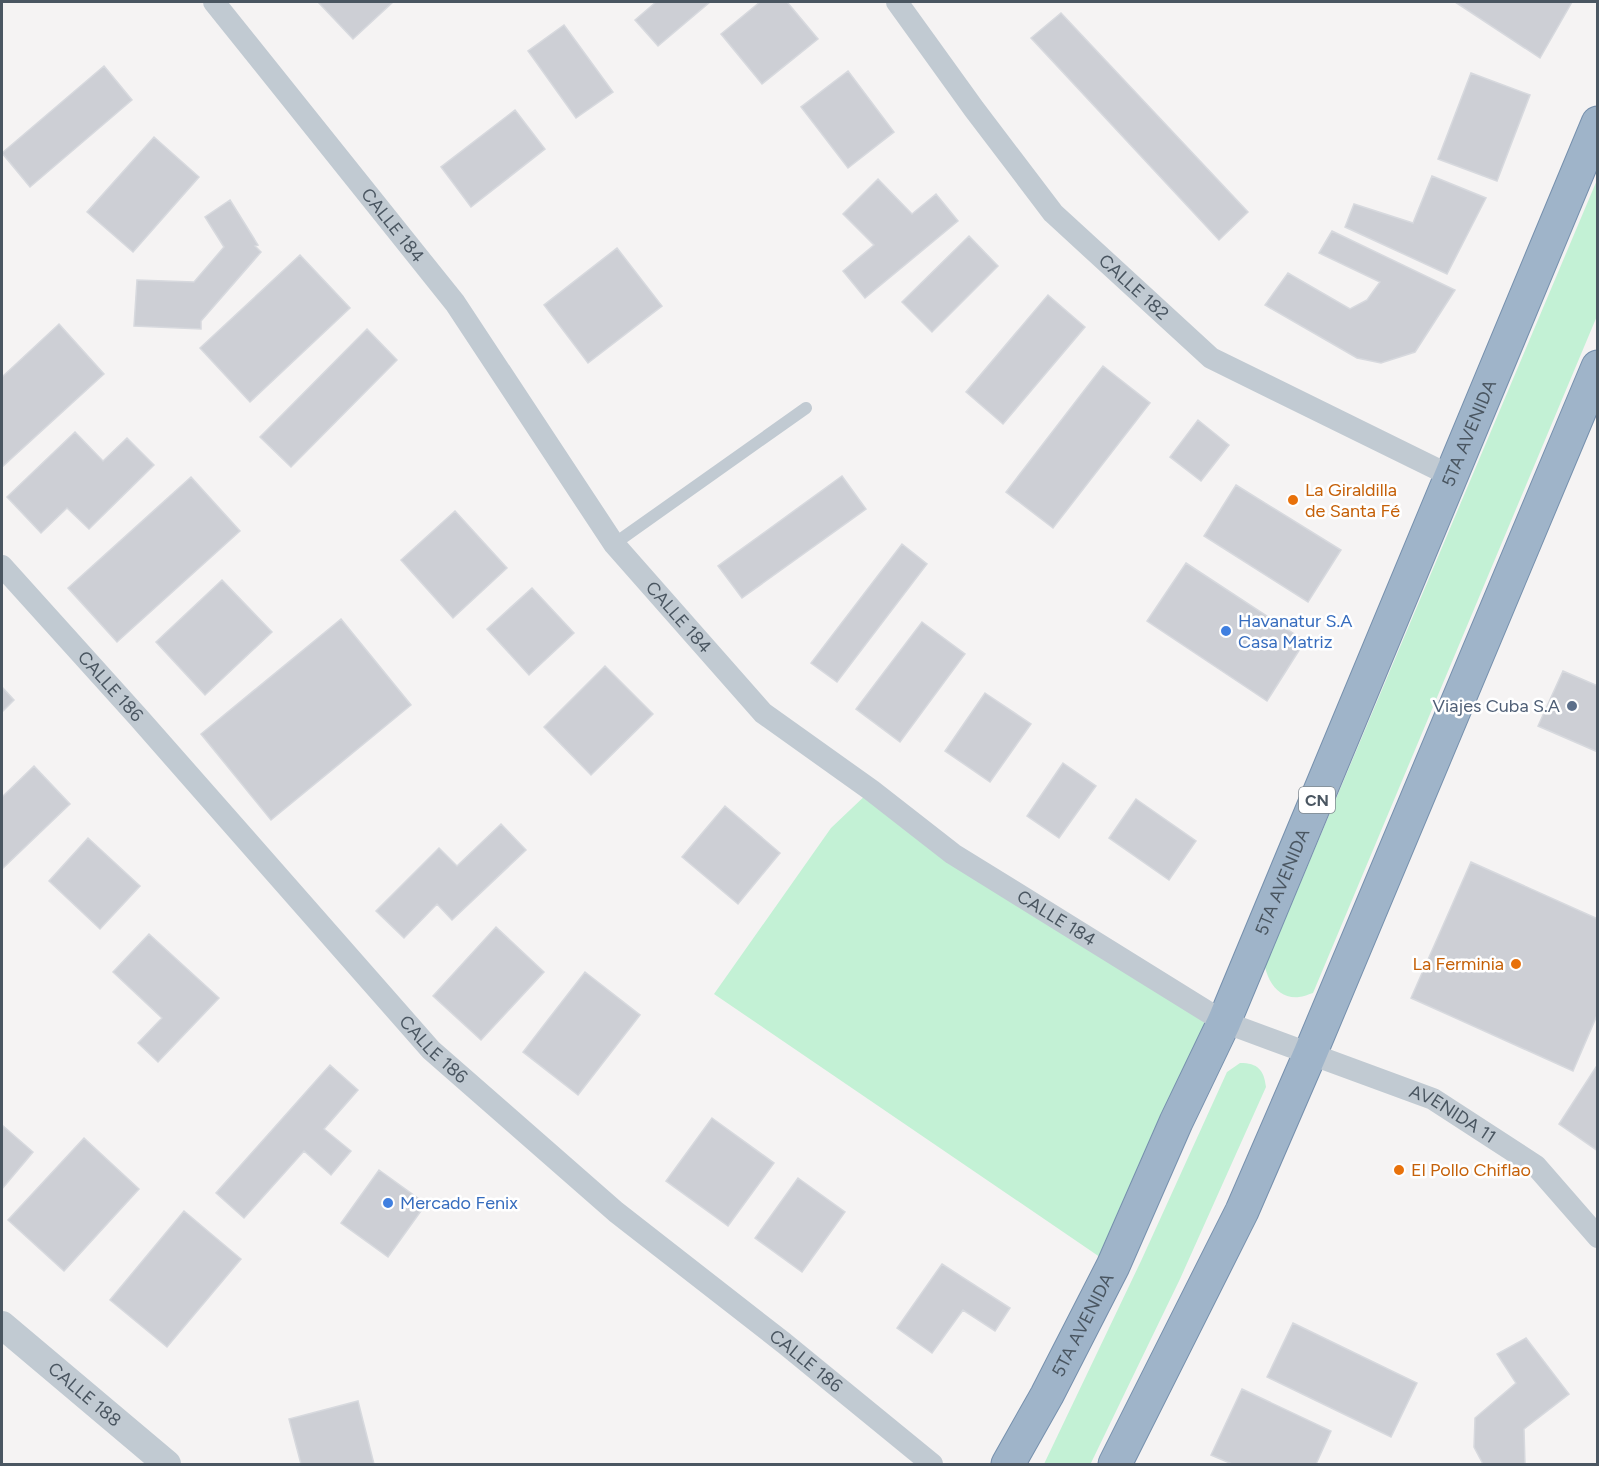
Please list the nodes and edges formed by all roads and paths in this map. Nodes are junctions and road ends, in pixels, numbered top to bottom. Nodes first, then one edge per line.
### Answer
1 (214, 2) edge
2 (897, 2) edge
3 (1598, 123) edge
4 (1598, 367) edge
5 (806, 408) dead end
6 (1452, 476) junction
7 (614, 544) junction
8 (2, 566) edge
9 (1224, 1022) junction
10 (1310, 1054) junction
11 (1598, 1237) edge
12 (2, 1325) edge
13 (167, 1464) edge
14 (932, 1464) edge
15 (1008, 1464) edge
16 (1115, 1464) edge

1 - 7 street, CALLE 184
2 - 6 street, CALLE 182
3 - 6 highway, 5TA AVENIDA / CN
4 - 10 highway
5 - 7 lane
6 - 9 highway, 5TA AVENIDA / CN
7 - 9 street, CALLE 184
8 - 14 street, CALLE 186
9 - 10 street, CALLE 184
9 - 15 highway, 5TA AVENIDA / CN
10 - 11 street, AVENIDA 11
10 - 16 highway
12 - 13 street, CALLE 188

